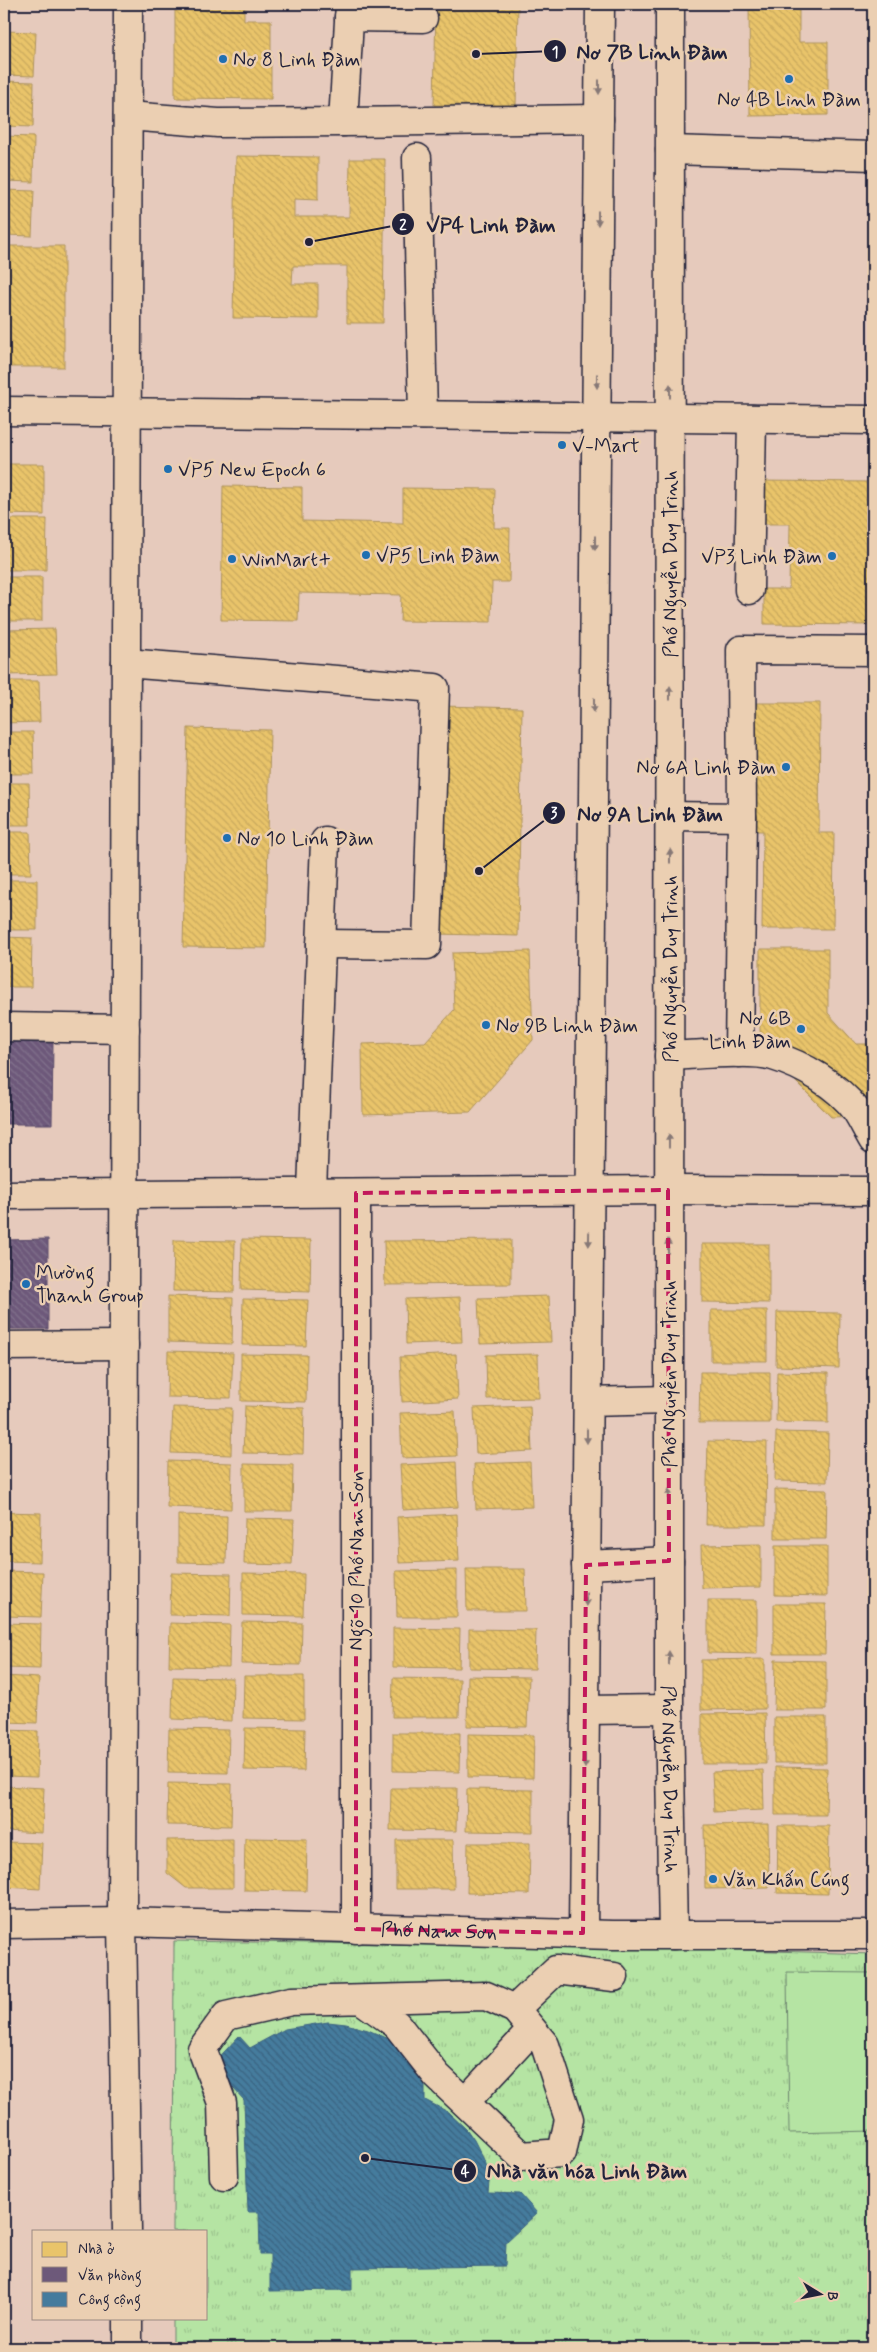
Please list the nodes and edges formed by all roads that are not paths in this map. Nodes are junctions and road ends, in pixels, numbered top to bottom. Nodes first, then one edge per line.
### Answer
1 (128, 4) edge
2 (600, 4) edge
3 (670, 4) edge
4 (350, 10) edge
5 (423, 18) dead end
6 (128, 116) junction
7 (599, 119) junction
8 (343, 122) junction
9 (670, 150) junction
10 (873, 156) edge
11 (417, 158) dead end
12 (4, 411) edge
13 (127, 412) junction
14 (423, 415) junction
15 (596, 417) junction
16 (670, 418) junction
17 (752, 418) junction
18 (873, 420) edge
19 (749, 590) dead end
20 (873, 650) edge
21 (126, 663) junction
22 (670, 816) junction
23 (742, 817) junction
24 (325, 841) dead end
25 (322, 944) junction
26 (4, 1027) edge
27 (125, 1029) junction
28 (738, 1054) junction
29 (669, 1056) junction
30 (873, 1140) edge
31 (590, 1190) junction
32 (668, 1190) junction
33 (312, 1191) junction
34 (873, 1191) edge
35 (356, 1192) junction
36 (4, 1195) edge
37 (124, 1196) junction
38 (124, 1345) junction
39 (4, 1346) edge
40 (668, 1400) junction
41 (588, 1402) junction
42 (669, 1561) junction
43 (586, 1565) junction
44 (669, 1709) junction
45 (585, 1710) junction
46 (122, 1922) junction
47 (4, 1924) edge
48 (356, 1929) junction
49 (583, 1933) junction
50 (673, 1935) junction
51 (873, 1935) edge
52 (614, 1977) dead end
53 (362, 2000) junction
54 (514, 2009) junction
55 (532, 2030) junction
56 (465, 2102) junction
57 (224, 2176) dead end
58 (126, 2230) edge
59 (128, 2320) edge
60 (128, 2348) edge

1 - 6 street
2 -> 7 street
3 - 9 street, Phố Nguyễn Duy Trinh
4 - 5 street
4 - 8 street
6 - 8 street
6 - 13 street
7 - 8 street
7 -> 15 street
9 - 10 street
16 -> 9 street, Phố Nguyễn Duy Trinh
11 - 14 street
12 - 13 street
13 - 14 street
13 - 21 street
14 - 15 street
15 - 16 street
15 -> 31 street
16 - 17 street
22 -> 16 street, Phố Nguyễn Duy Trinh
17 - 18 street
17 - 19 street
20 - 23 street
21 - 25 street
21 - 27 street
22 - 23 street
29 -> 22 street, Phố Nguyễn Duy Trinh
23 - 28 street
24 - 25 street
25 - 33 street
26 - 27 street
27 - 37 street
28 - 29 street
28 - 30 street
32 -> 29 street, Phố Nguyễn Duy Trinh
31 - 32 street
31 - 35 street
31 -> 41 street
32 - 34 street
40 -> 32 street, Phố Nguyễn Duy Trinh
33 - 35 street
33 - 37 street
35 - 48 street, Ngõ 10 Phố Nam Sơn
36 - 37 street
37 - 38 street
38 - 39 street
38 - 46 street
40 - 41 street
42 -> 40 street, Phố Nguyễn Duy Trinh
41 -> 43 street
42 - 43 street
44 -> 42 street, Phố Nguyễn Duy Trinh
43 -> 45 street
44 - 45 street
44 - 50 street, Phố Nguyễn Duy Trinh
45 -> 49 street
46 - 47 street, Phố Nam Sơn
46 - 48 street, Phố Nam Sơn
46 - 58 street
48 - 49 street, Phố Nam Sơn
49 - 50 street, Phố Nam Sơn
50 - 51 street, Phố Nam Sơn
52 - 54 street
53 - 54 street
53 - 56 street
53 - 57 street
54 - 55 street
55 - 56 street
55 - 56 street
59 - 60 street

